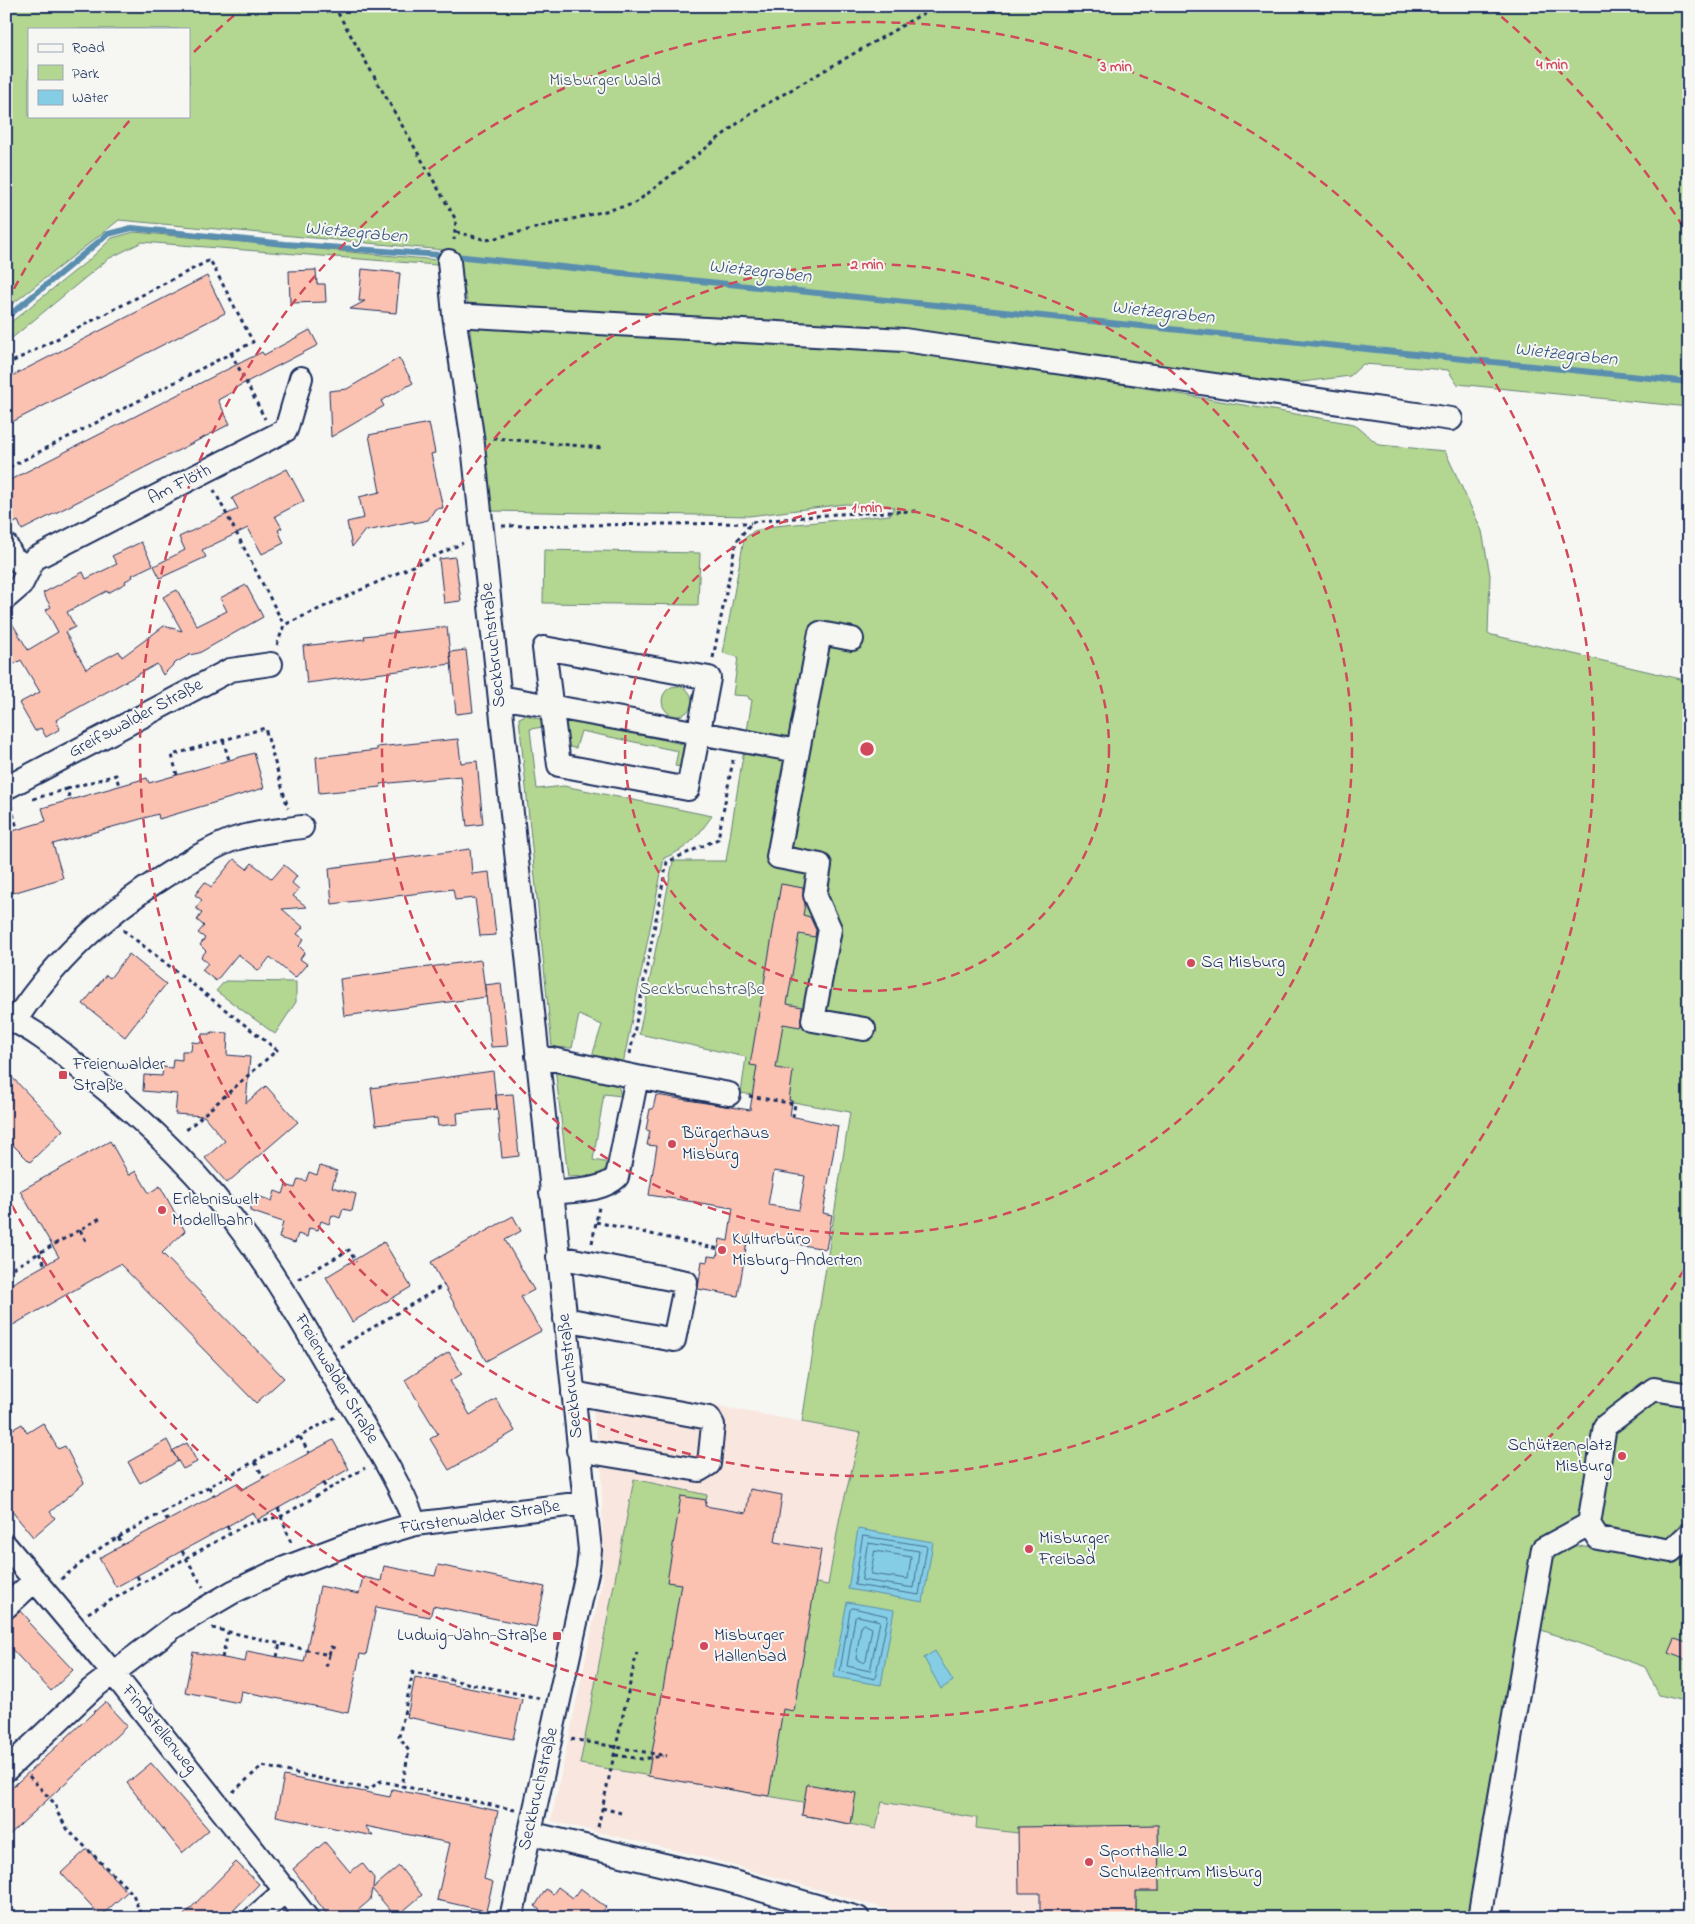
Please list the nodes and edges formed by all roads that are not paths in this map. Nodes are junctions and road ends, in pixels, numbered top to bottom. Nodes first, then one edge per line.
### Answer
1 (449, 261) dead end
2 (454, 315) junction
3 (301, 378) dead end
4 (1451, 419) dead end
5 (6, 545) edge
6 (29, 568) junction
7 (6, 598) edge
8 (852, 639) dead end
9 (272, 664) dead end
10 (500, 696) junction
11 (551, 706) junction
12 (698, 733) junction
13 (798, 752) junction
14 (13, 795) edge
15 (298, 827) road end
16 (10, 1020) edge
17 (864, 1029) dead end
18 (537, 1056) junction
19 (632, 1075) junction
20 (729, 1094) road end
21 (551, 1193) junction
22 (558, 1257) junction
23 (565, 1319) junction
24 (573, 1393) junction
25 (1689, 1395) edge
26 (578, 1450) junction
27 (584, 1503) junction
28 (415, 1524) junction
29 (1589, 1524) junction
30 (1689, 1534) edge
31 (6, 1546) edge
32 (45, 1582) junction
33 (6, 1607) edge
34 (113, 1673) junction
35 (11, 1766) edge
36 (531, 1823) junction
37 (286, 1890) junction
38 (254, 1918) edge
39 (306, 1918) edge
40 (511, 1918) edge
41 (858, 1918) edge
42 (1479, 1918) edge

1 - 2 street, Seckbruchstraße
2 - 4 street
2 - 10 street, Seckbruchstraße
3 - 6 street, Am Flöth
5 - 6 street
6 - 7 street, Am Flöth
8 - 13 street
9 - 14 street, Greifswalder Straße
10 - 11 street
10 - 18 street, Seckbruchstraße
11 - 12 street
11 - 12 street
11 - 12 street
12 - 13 street
13 - 17 street
15 - 16 street
16 - 28 street, Freienwalder Straße
18 - 19 street
18 - 21 street, Seckbruchstraße
19 - 20 street
19 - 21 street
21 - 22 street, Seckbruchstraße
22 - 23 street, Seckbruchstraße
22 - 23 street
23 - 24 street, Seckbruchstraße
24 - 26 street, Seckbruchstraße
24 - 26 street
25 - 29 street
26 - 27 street, Seckbruchstraße
27 - 28 street, Fürstenwalder Straße
27 - 36 street, Seckbruchstraße
28 - 34 street, Fürstenwalder Straße
29 - 30 street
29 - 42 street
31 - 32 street, Findstellenweg
32 - 33 street
32 - 34 street, Findstellenweg
34 - 35 street, Fürstenwalder Straße
34 - 37 street, Findstellenweg
36 - 40 street, Seckbruchstraße
36 - 41 street
37 - 38 street
37 - 39 street, Findstellenweg

